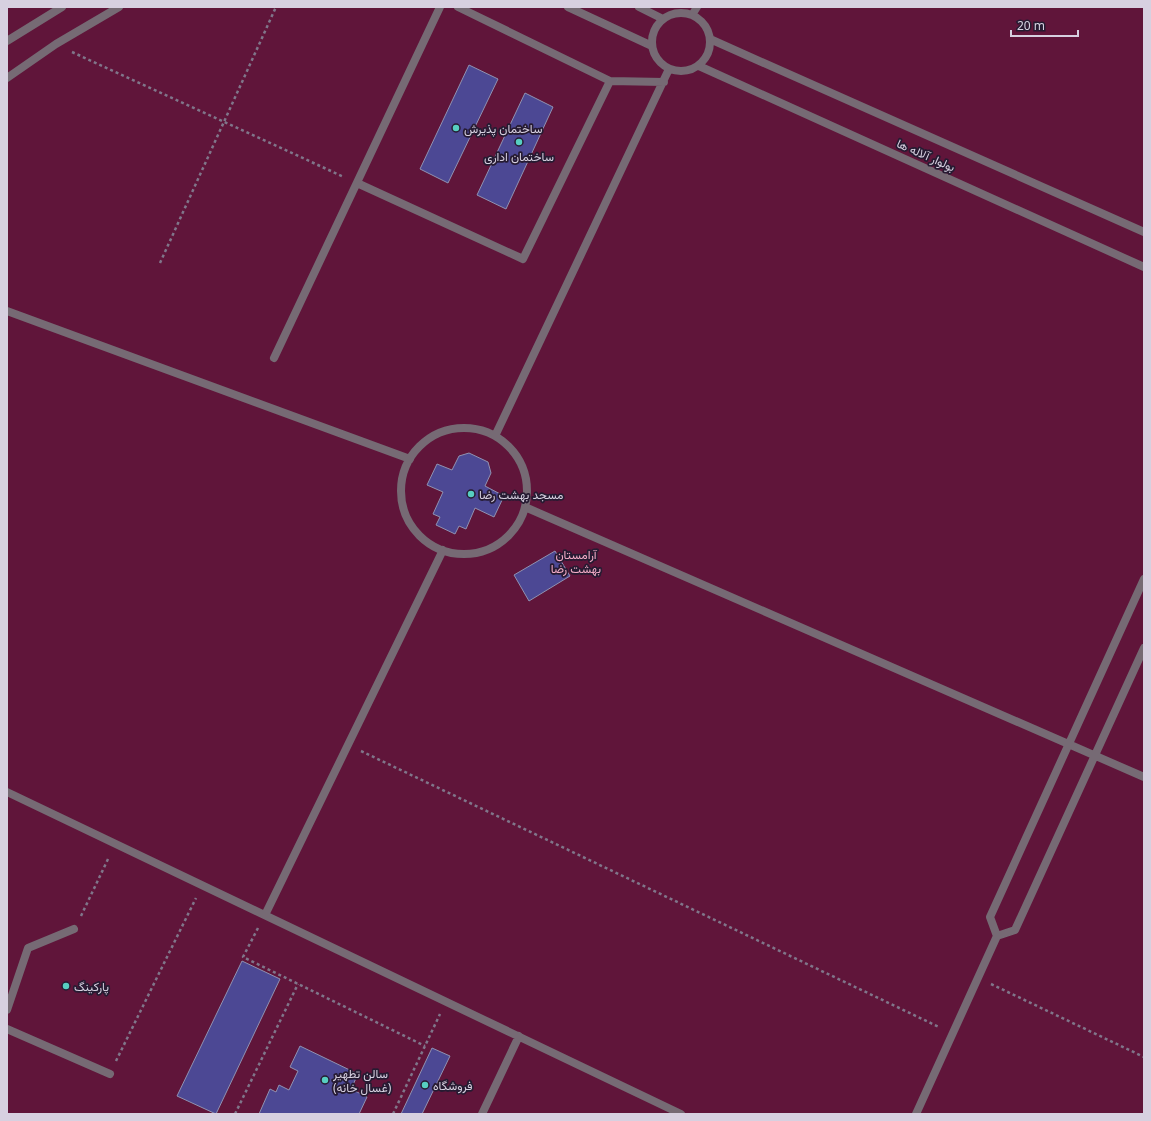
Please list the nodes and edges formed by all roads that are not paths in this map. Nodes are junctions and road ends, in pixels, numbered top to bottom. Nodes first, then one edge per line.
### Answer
1 (62, 7) edge
2 (119, 7) edge
3 (440, 7) edge
4 (458, 7) edge
5 (568, 7) edge
6 (639, 7) edge
7 (697, 7) edge
8 (692, 15) junction
9 (663, 18) junction
10 (710, 38) junction
11 (7, 41) edge
12 (652, 46) junction
13 (699, 66) junction
14 (669, 69) junction
15 (7, 78) edge
16 (610, 81) junction
17 (664, 82) junction
18 (357, 183) junction
19 (1144, 232) edge
20 (1144, 267) edge
21 (7, 312) edge
22 (274, 358) dead end
23 (495, 436) junction
24 (410, 459) junction
25 (525, 507) junction
26 (443, 550) junction
27 (1144, 580) edge
28 (1144, 648) edge
29 (1069, 745) junction
30 (1095, 756) junction
31 (1144, 777) edge
32 (7, 792) edge
33 (265, 915) junction
34 (74, 929) road end
35 (997, 936) junction
36 (7, 1010) edge
37 (7, 1029) edge
38 (519, 1036) junction
39 (110, 1074) road end
40 (482, 1114) edge
41 (681, 1114) edge
42 (916, 1114) edge

1 - 11 lane
2 - 15 lane
3 - 18 lane
4 - 16 lane
5 - 12 lane
6 - 9 lane
7 - 8 lane
8 - 9 lane
8 - 10 lane
9 - 12 lane
10 - 13 lane
10 - 19 lane, بولوار آلاله ها
12 - 14 lane
13 - 14 lane
13 - 20 lane, بولوار آلاله ها
14 - 17 lane
16 - 17 lane
16 - 18 lane
17 - 23 lane
18 - 22 lane
21 - 24 lane
23 - 24 lane
23 - 25 lane
24 - 26 lane
25 - 26 lane
25 - 29 lane
26 - 33 lane
27 - 29 lane
28 - 30 lane
29 - 30 lane
29 - 35 lane
30 - 31 lane
30 - 35 lane
32 - 33 lane
33 - 38 lane
34 - 36 lane
35 - 42 lane
37 - 39 lane
38 - 40 lane
38 - 41 lane

